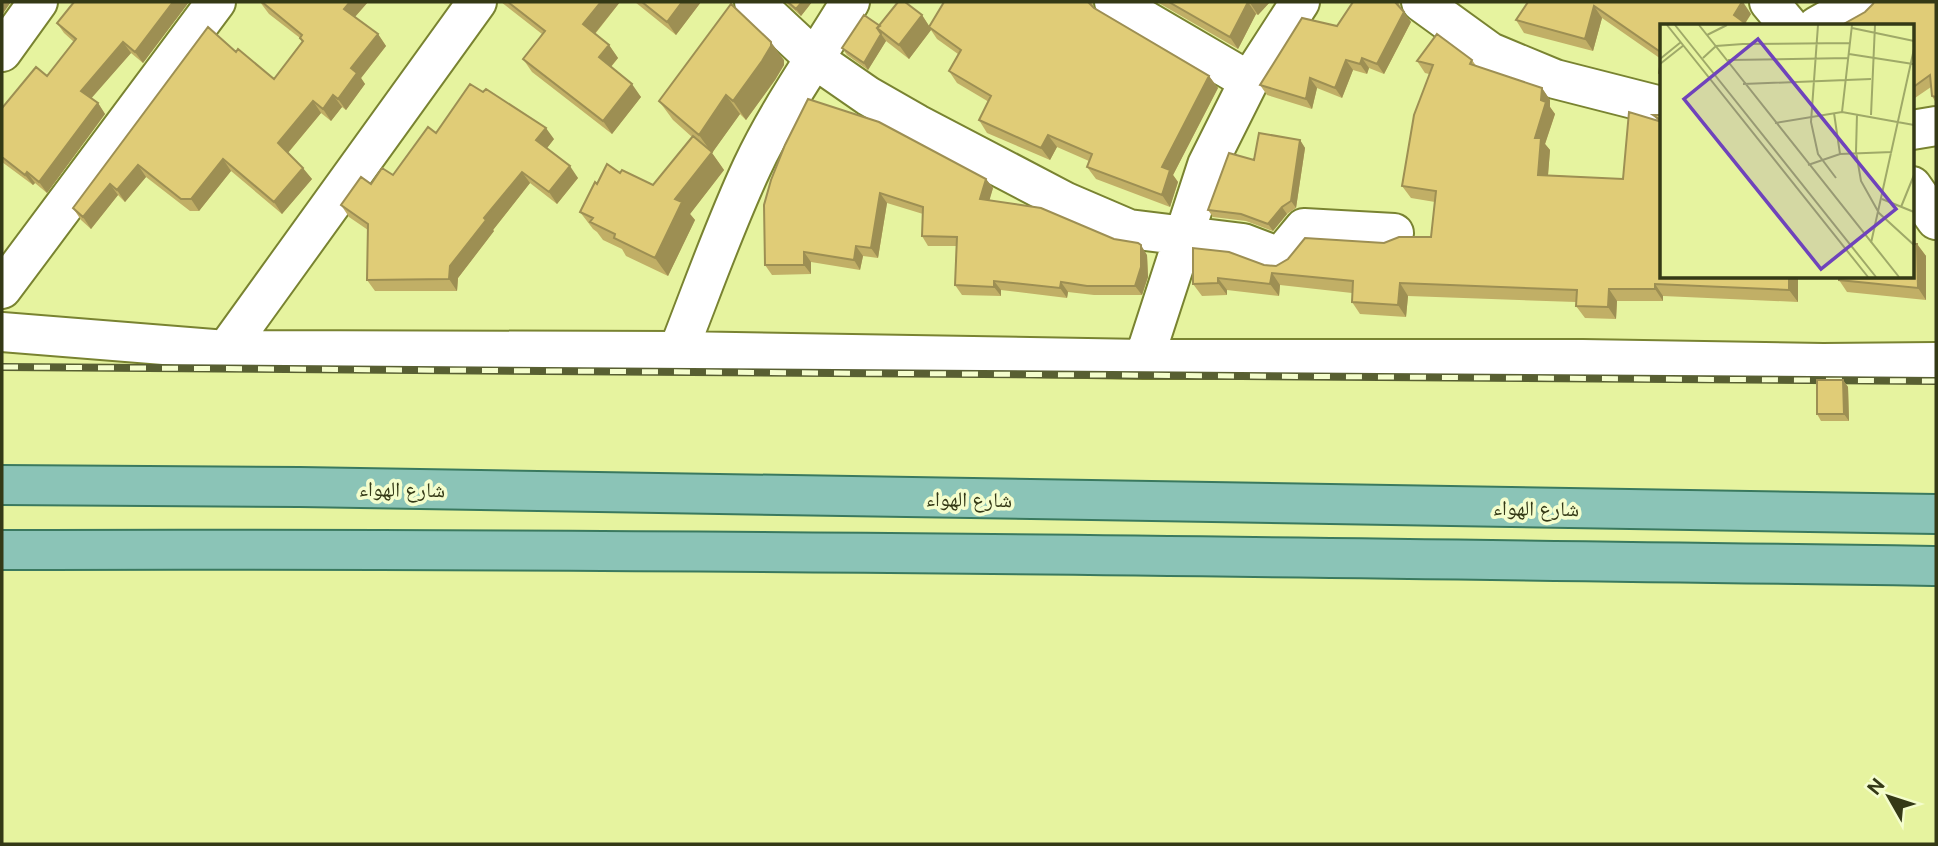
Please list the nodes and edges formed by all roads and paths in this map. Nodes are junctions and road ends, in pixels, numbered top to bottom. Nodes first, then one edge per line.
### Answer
1 (38, 2) edge
2 (216, 2) edge
3 (477, 2) edge
4 (754, 2) edge
5 (850, 2) edge
6 (1114, 2) edge
7 (1300, 2) edge
8 (1421, 2) edge
9 (1769, 2) edge
10 (1860, 2) edge
11 (1787, 24) edge
12 (1821, 24) edge
13 (2, 52) edge
14 (816, 60) junction
15 (1249, 81) junction
16 (1660, 106) edge
17 (1936, 126) edge
18 (1913, 130) edge
19 (1913, 187) edge
20 (1936, 220) edge
21 (1394, 233) dead end
22 (1183, 236) junction
23 (2, 289) edge
24 (2, 332) edge
25 (226, 351) junction
26 (678, 352) junction
27 (1144, 359) junction
28 (1936, 362) edge
29 (2, 485) edge
30 (1936, 514) edge
31 (2, 550) edge
32 (1936, 566) edge

1 - 13 street
2 - 23 street
3 - 25 street
4 - 14 street
5 - 14 street
6 - 15 street
7 - 15 street
8 - 16 street
9 - 11 street
10 - 12 street
14 - 22 street
14 - 26 street
15 - 22 street
17 - 18 street
19 - 20 street
21 - 22 street
22 - 27 street
24 - 25 street
25 - 26 street
26 - 27 street
27 - 28 street
29 - 30 main road, شارع الهواء
31 - 32 main road

